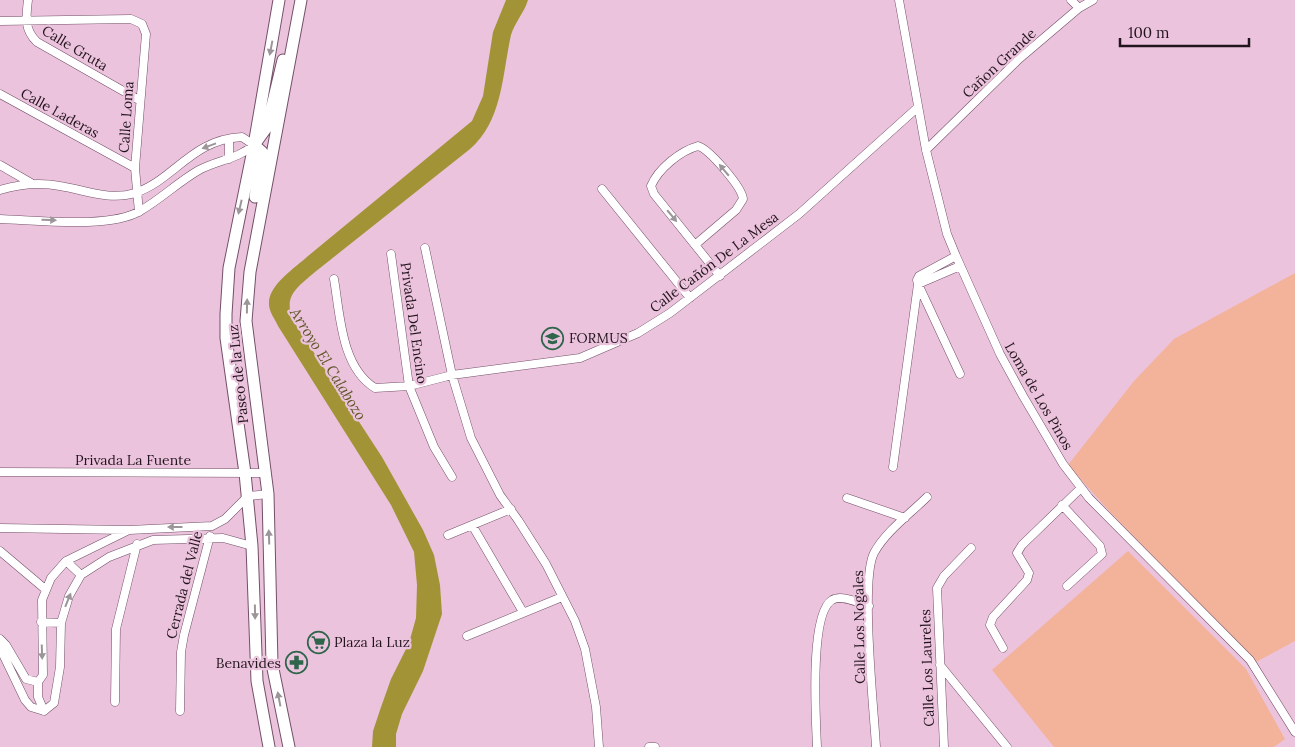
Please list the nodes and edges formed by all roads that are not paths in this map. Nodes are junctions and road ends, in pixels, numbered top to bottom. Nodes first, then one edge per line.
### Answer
1 (28, 0) edge
2 (279, 0) edge
3 (301, 0) edge
4 (1071, 0) edge
5 (1093, 0) edge
6 (900, 1) edge
7 (1079, 8) junction
8 (0, 21) edge
9 (26, 21) junction
10 (294, 36) junction
11 (0, 94) edge
12 (139, 100) junction
13 (917, 108) junction
14 (229, 140) junction
15 (254, 145) junction
16 (926, 150) junction
17 (191, 155) junction
18 (229, 159) junction
19 (0, 165) edge
20 (135, 168) junction
21 (198, 171) junction
22 (31, 183) junction
23 (602, 189) dead end
24 (0, 190) edge
25 (136, 192) junction
26 (139, 212) junction
27 (0, 219) edge
28 (257, 228) junction
29 (696, 244) junction
30 (425, 248) dead end
31 (391, 254) dead end
32 (956, 256) junction
33 (960, 266) junction
34 (720, 276) junction
35 (334, 279) dead end
36 (918, 284) junction
37 (690, 298) junction
38 (251, 363) junction
39 (229, 365) junction
40 (960, 374) dead end
41 (452, 375) junction
42 (409, 386) junction
43 (893, 467) dead end
44 (0, 472) edge
45 (245, 473) junction
46 (266, 473) junction
47 (452, 478) dead end
48 (1081, 488) junction
49 (268, 494) junction
50 (248, 496) junction
51 (927, 497) dead end
52 (847, 498) dead end
53 (1062, 505) junction
54 (510, 509) junction
55 (905, 518) junction
56 (472, 525) junction
57 (212, 526) junction
58 (1, 528) edge
59 (129, 530) junction
60 (448, 535) dead end
61 (0, 538) edge
62 (210, 539) junction
63 (137, 544) junction
64 (252, 546) junction
65 (971, 548) dead end
66 (0, 551) edge
67 (66, 561) junction
68 (81, 575) junction
69 (1067, 586) dead end
70 (45, 590) junction
71 (254, 592) junction
72 (270, 592) junction
73 (562, 597) junction
74 (869, 606) junction
75 (523, 612) junction
76 (41, 622) junction
77 (62, 623) junction
78 (467, 636) dead end
79 (0, 639) edge
80 (0, 648) edge
81 (1003, 648) dead end
82 (940, 666) junction
83 (38, 682) junction
84 (115, 702) dead end
85 (44, 711) junction
86 (180, 711) dead end
87 (1295, 732) edge
88 (269, 747) edge
89 (289, 747) edge
90 (599, 747) edge
91 (649, 747) edge
92 (655, 747) edge
93 (817, 747) edge
94 (876, 747) edge
95 (944, 747) edge
96 (1007, 747) edge

1 - 9 street, Calle Gruta
2 -> 15 street, Paseo de la Luz
3 - 10 street, Paseo de la Luz
4 - 7 street
5 - 7 street, Cañon Grande
6 - 13 street, Loma de Los Pinos
7 - 16 street, Cañon Grande
8 - 9 street
9 - 12 street, Calle Gruta
9 - 12 street, Calle Loma
10 - 15 street
10 - 28 street, Paseo de la Luz
11 - 20 street, Calle Laderas
12 - 20 street, Calle Loma
13 - 16 street, Loma de Los Pinos
13 - 34 street, Calle Cañón De La Mesa
14 - 15 street
14 -> 17 street
14 - 18 street
15 - 18 street
15 - 28 street
15 -> 39 street, Paseo de la Luz
16 - 32 street, Loma de Los Pinos
17 - 21 street
17 - 25 street
18 - 21 street
19 - 22 street
20 - 25 street, Calle Loma
21 - 26 street
22 - 24 street
22 - 25 street
23 - 37 street
25 - 26 street, Calle Loma
27 -> 26 street
38 -> 28 street, Paseo de la Luz
29 -> 29 street
29 - 34 street
30 - 41 street
31 - 42 street, Privada Del Encino
32 - 33 street, Loma de Los Pinos
32 - 36 street
33 - 36 street
33 - 48 street, Loma de Los Pinos
34 - 37 street, Calle Cañón De La Mesa
35 - 42 street, Calle Cañón De La Mesa
36 - 40 street
36 - 43 street
37 - 41 street, Calle Cañón De La Mesa
38 - 39 street
38 - 46 street, Paseo de la Luz
39 - 45 street, Paseo de la Luz
41 - 42 street, Calle Cañón De La Mesa
41 - 54 street
42 - 47 street, Privada Del Encino
44 - 45 street, Privada La Fuente
45 - 46 street, Privada La Fuente
45 - 50 street, Paseo de la Luz
46 - 49 street, Paseo de la Luz
48 - 53 street
48 - 87 street, Loma de Los Pinos
49 - 50 street
72 -> 49 street, Paseo de la Luz
50 - 57 street
50 - 64 street, Paseo de la Luz
51 - 55 street, Calle Los Nogales
52 - 55 street
53 - 69 street
53 - 81 street
54 - 56 street
54 - 73 street
55 - 74 street, Calle Los Nogales
56 - 60 street
56 - 75 street
57 -> 59 street
57 - 62 street, Cerrada del Valle
58 - 59 street
58 - 61 street
59 - 67 street
62 - 63 street
62 - 64 street
62 - 86 street, Cerrada del Valle
63 - 68 street
63 - 84 street
64 - 71 street, Paseo de la Luz
65 - 82 street, Calle Los Laureles
66 - 70 street
67 - 68 street
67 - 70 street
77 -> 68 street
70 - 76 street
71 - 72 street
71 -> 88 street, Paseo de la Luz
89 -> 72 street, Paseo de la Luz
73 - 75 street
73 - 90 street
74 - 93 street
74 - 94 street, Calle Los Nogales
75 - 78 street
76 - 77 street
76 -> 83 street
77 - 85 street
79 - 83 street
80 - 85 street
82 - 95 street, Calle Los Laureles
82 - 96 street
83 - 85 street
91 - 92 street

